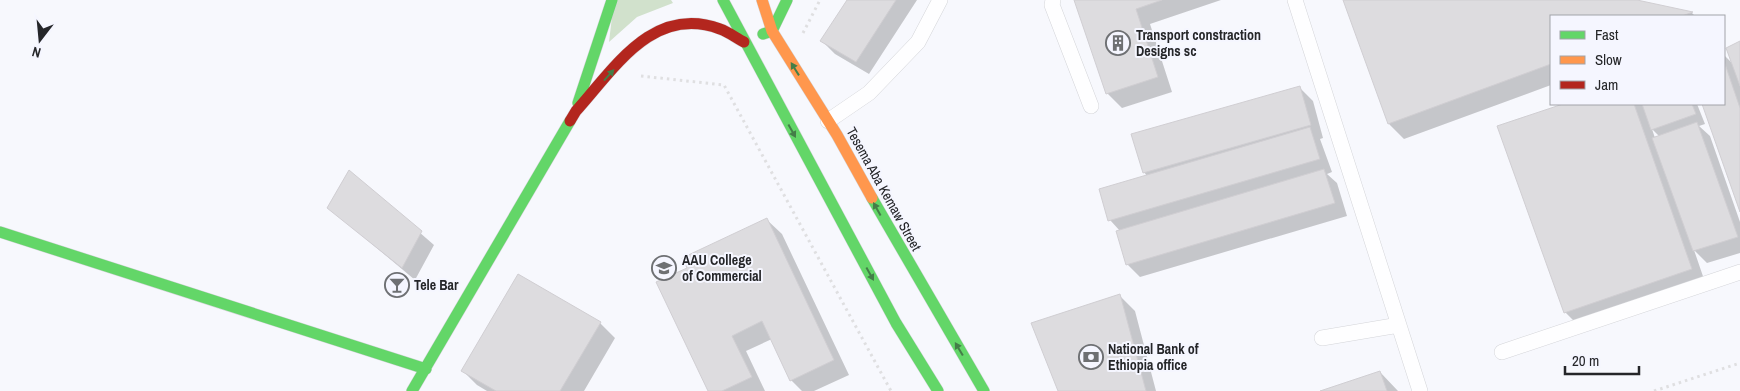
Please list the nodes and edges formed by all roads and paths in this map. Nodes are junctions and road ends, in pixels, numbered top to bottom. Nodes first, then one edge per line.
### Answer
1 (612, 0) edge
2 (723, 0) edge
3 (762, 0) edge
4 (787, 0) edge
5 (940, 0) edge
6 (1053, 0) edge
7 (1295, 0) edge
8 (772, 31) junction
9 (744, 42) junction
10 (636, 76) dead end
11 (1091, 106) dead end
12 (576, 111) junction
13 (828, 122) junction
14 (0, 232) edge
15 (1738, 278) edge
16 (1399, 325) junction
17 (1322, 338) dead end
18 (1502, 352) dead end
19 (1740, 363) edge
20 (426, 369) junction
21 (412, 391) edge
22 (891, 391) edge
23 (938, 391) edge
24 (984, 391) edge
25 (1420, 391) edge
26 (1654, 391) edge

1 - 12 street
2 - 9 street
3 - 8 street, Tesema Aba Kemaw Street
4 - 8 street
5 - 13 lane
6 - 11 lane
7 - 16 lane
8 - 9 street
13 -> 8 street, Tesema Aba Kemaw Street
12 -> 9 street
9 -> 23 street
10 - 22 path
12 - 20 street
24 -> 13 street, Tesema Aba Kemaw Street
14 - 20 street
15 - 18 lane
16 - 17 lane
16 - 25 lane
19 - 26 path
20 - 21 street

